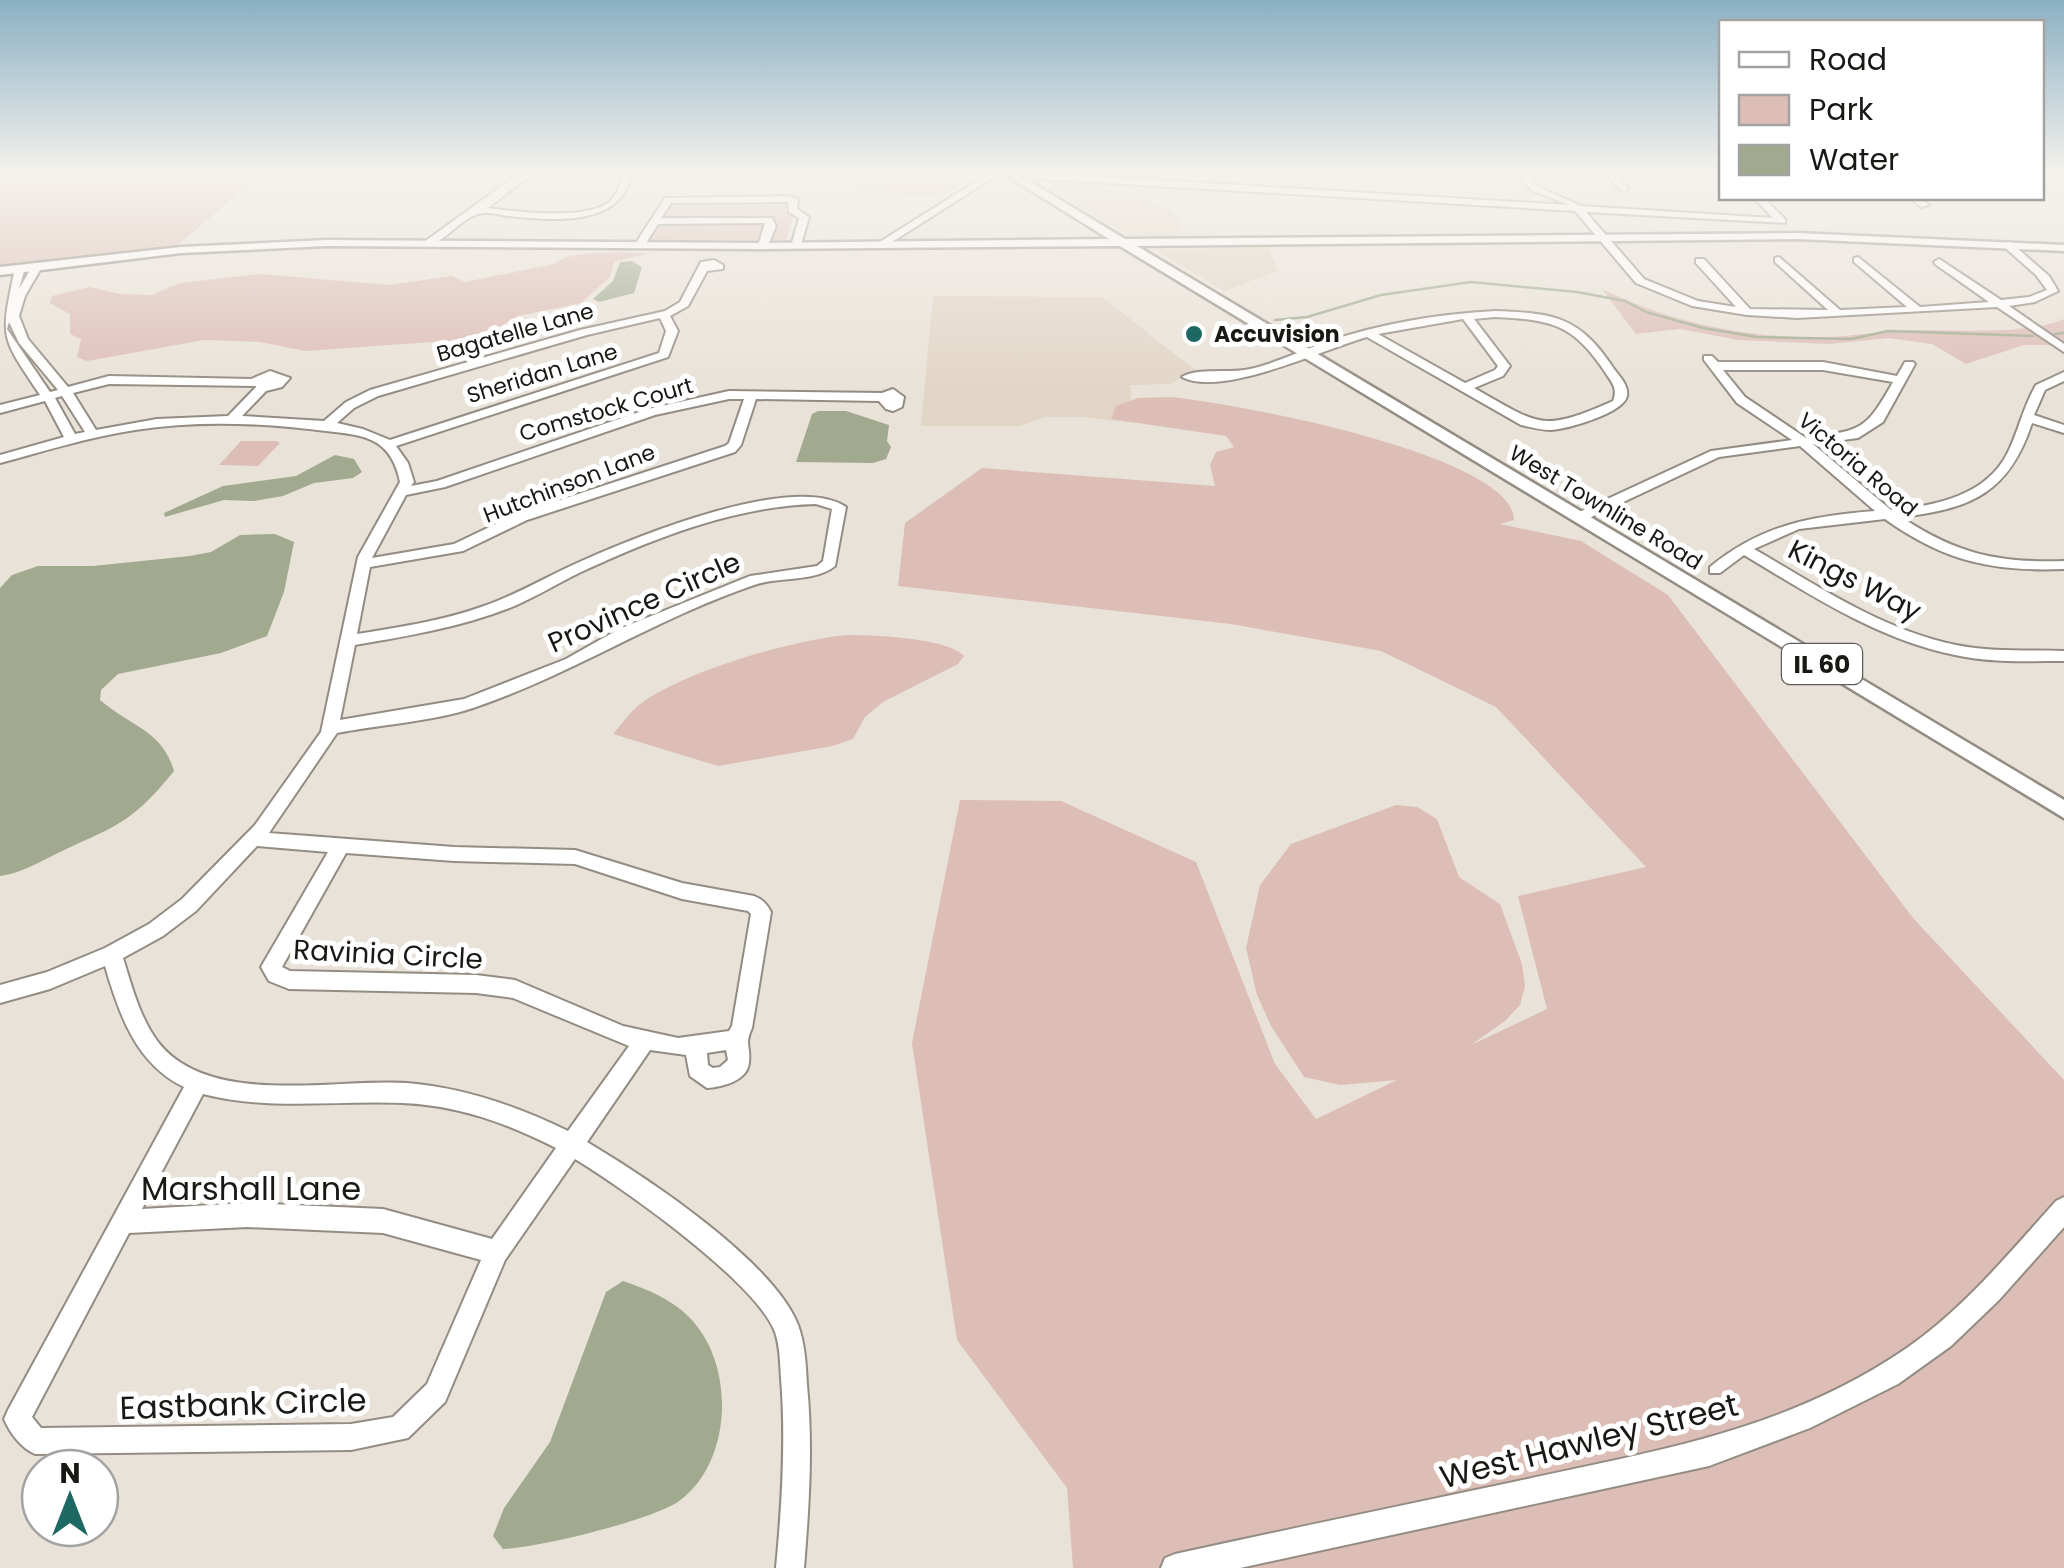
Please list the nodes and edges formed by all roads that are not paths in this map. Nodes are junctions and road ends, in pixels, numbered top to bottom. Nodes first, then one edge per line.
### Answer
1 (260, 245) edge
2 (553, 245) edge
3 (865, 245) edge
4 (1129, 245) edge
5 (1608, 245) edge
6 (2007, 245) edge
7 (2023, 245) edge
8 (639, 246) joint
9 (763, 246) joint
10 (796, 246) joint
11 (2064, 248) edge
12 (1779, 260) dead end
13 (1858, 260) dead end
14 (1700, 261) dead end
15 (1939, 262) dead end
16 (38, 265) junction
17 (20, 268) junction
18 (703, 268) dead end
19 (0, 270) edge
20 (2046, 279) junction
21 (2064, 279) edge
22 (2001, 304) junction
23 (1918, 310) junction
24 (1747, 312) junction
25 (1836, 312) junction
26 (663, 314) junction
27 (1467, 316) junction
28 (1370, 334) junction
29 (27, 345) junction
30 (2064, 350) edge
31 (6, 352) edge
32 (1306, 353) junction
33 (1909, 364) dead end
34 (2064, 376) edge
35 (1188, 377) dead end
36 (1900, 380) junction
37 (1464, 388) junction
38 (66, 392) junction
39 (751, 395) junction
40 (51, 397) junction
41 (885, 397) dead end
42 (0, 409) edge
43 (2027, 417) junction
44 (230, 422) junction
45 (325, 427) junction
46 (2064, 429) edge
47 (92, 434) junction
48 (71, 438) junction
49 (1804, 444) junction
50 (388, 445) junction
51 (0, 459) edge
52 (403, 492) junction
53 (1885, 514) junction
54 (1580, 518) junction
55 (1746, 550) junction
56 (364, 564) junction
57 (2064, 565) edge
58 (1715, 570) dead end
59 (348, 641) junction
60 (2064, 656) edge
61 (330, 728) junction
62 (2064, 810) edge
63 (252, 839) junction
64 (342, 846) junction
65 (112, 954) junction
66 (1, 995) edge
67 (645, 1040) junction
68 (735, 1040) junction
69 (696, 1047) junction
70 (197, 1084) junction
71 (573, 1143) junction
72 (2064, 1210) edge
73 (121, 1222) junction
74 (498, 1252) junction
75 (790, 1568) edge
76 (1175, 1568) edge

1 - 16 main road
2 - 8 main road
3 - 10 main road
4 - 32 main road, West Townline Road / IL 60
5 - 24 street
6 - 20 street
7 - 11 main road
8 - 9 main road
9 - 10 main road
12 - 25 street
13 - 23 street
14 - 24 street
15 - 22 street
16 - 17 main road
16 - 29 street
17 - 19 main road
17 - 31 street
18 - 26 street
20 - 21 street
20 - 22 street
22 - 23 street
22 - 30 street
23 - 25 street
24 - 25 street
26 - 45 street, Bagatelle Lane
26 - 50 street, Sheridan Lane
27 - 28 street
27 - 37 street
27 - 37 street
28 - 32 street
28 - 37 street
29 - 31 street
29 - 38 street
31 - 40 street
32 - 35 street
32 - 54 main road, West Townline Road / IL 60
33 - 36 street
34 - 43 street
36 - 49 street
36 - 49 street, Victoria Road
38 - 40 street
38 - 44 street
38 - 47 street
39 - 41 street, Comstock Court
39 - 52 street, Comstock Court
39 - 56 street, Hutchinson Lane
40 - 42 street
40 - 48 street
43 - 46 street
43 - 53 street
44 - 45 street
44 - 47 street
45 - 50 street
47 - 48 street
48 - 51 street
49 - 53 street, Victoria Road
49 - 54 street
50 - 52 street
52 - 56 street
53 - 55 street
53 - 57 street, Victoria Road
54 - 62 main road, West Townline Road / IL 60
55 - 58 street
55 - 60 street, Kings Way
56 - 59 street
59 - 61 street
59 - 61 street, Province Circle
61 - 63 street
63 - 64 street
63 - 65 street
64 - 67 street, Ravinia Circle
64 - 68 street
65 - 66 street
65 - 70 street
67 - 69 street, Ravinia Circle
67 - 71 street, Eastbank Circle
68 - 69 street, Ravinia Circle
68 - 69 street
70 - 71 street
70 - 73 street, Eastbank Circle
71 - 74 street, Eastbank Circle
71 - 75 street
72 - 76 street, West Hawley Street
73 - 74 street, Marshall Lane
73 - 74 street, Eastbank Circle

